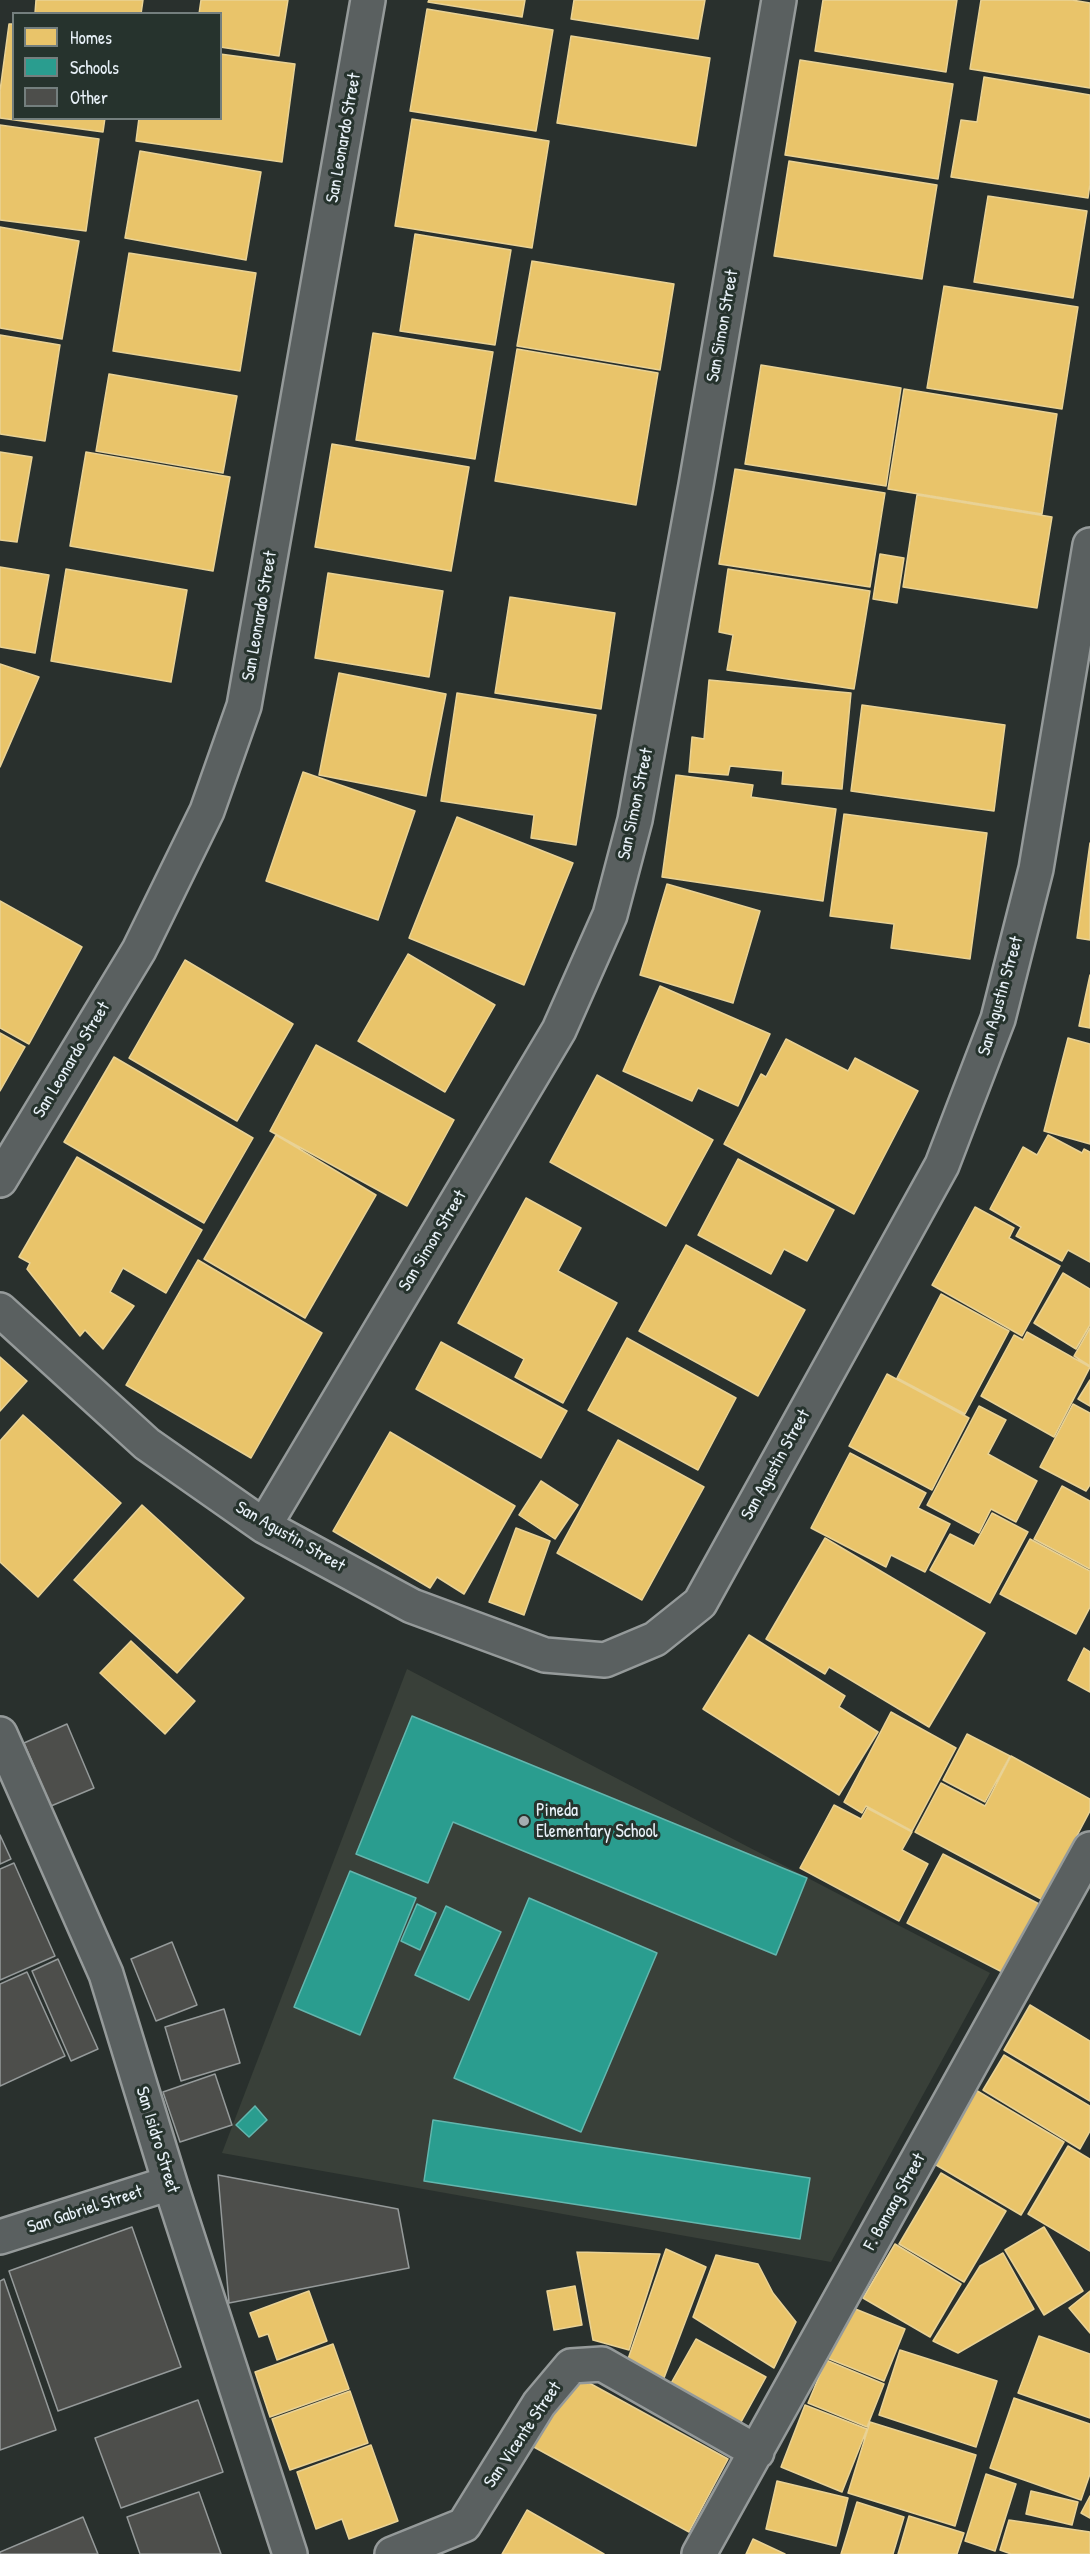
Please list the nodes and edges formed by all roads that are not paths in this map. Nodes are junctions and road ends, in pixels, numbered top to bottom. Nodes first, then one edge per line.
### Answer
1 (368, 0) edge
2 (779, 0) edge
3 (1090, 545) edge
4 (0, 1180) edge
5 (0, 1310) edge
6 (264, 1526) junction
7 (0, 1734) edge
8 (1090, 1849) edge
9 (170, 2183) junction
10 (0, 2237) edge
11 (757, 2452) junction
12 (290, 2554) edge
13 (392, 2554) edge
14 (699, 2554) edge

1 - 4 street, San Leonardo Street
2 - 6 street, San Simon Street
3 - 6 street, San Agustin Street
5 - 6 street, San Agustin Street
7 - 9 street, San Isidro Street
8 - 11 street, F. Banaag Street
9 - 10 street, San Gabriel Street
9 - 12 street, San Isidro Street
11 - 13 street, San Vicente Street
11 - 14 street, F. Banaag Street

